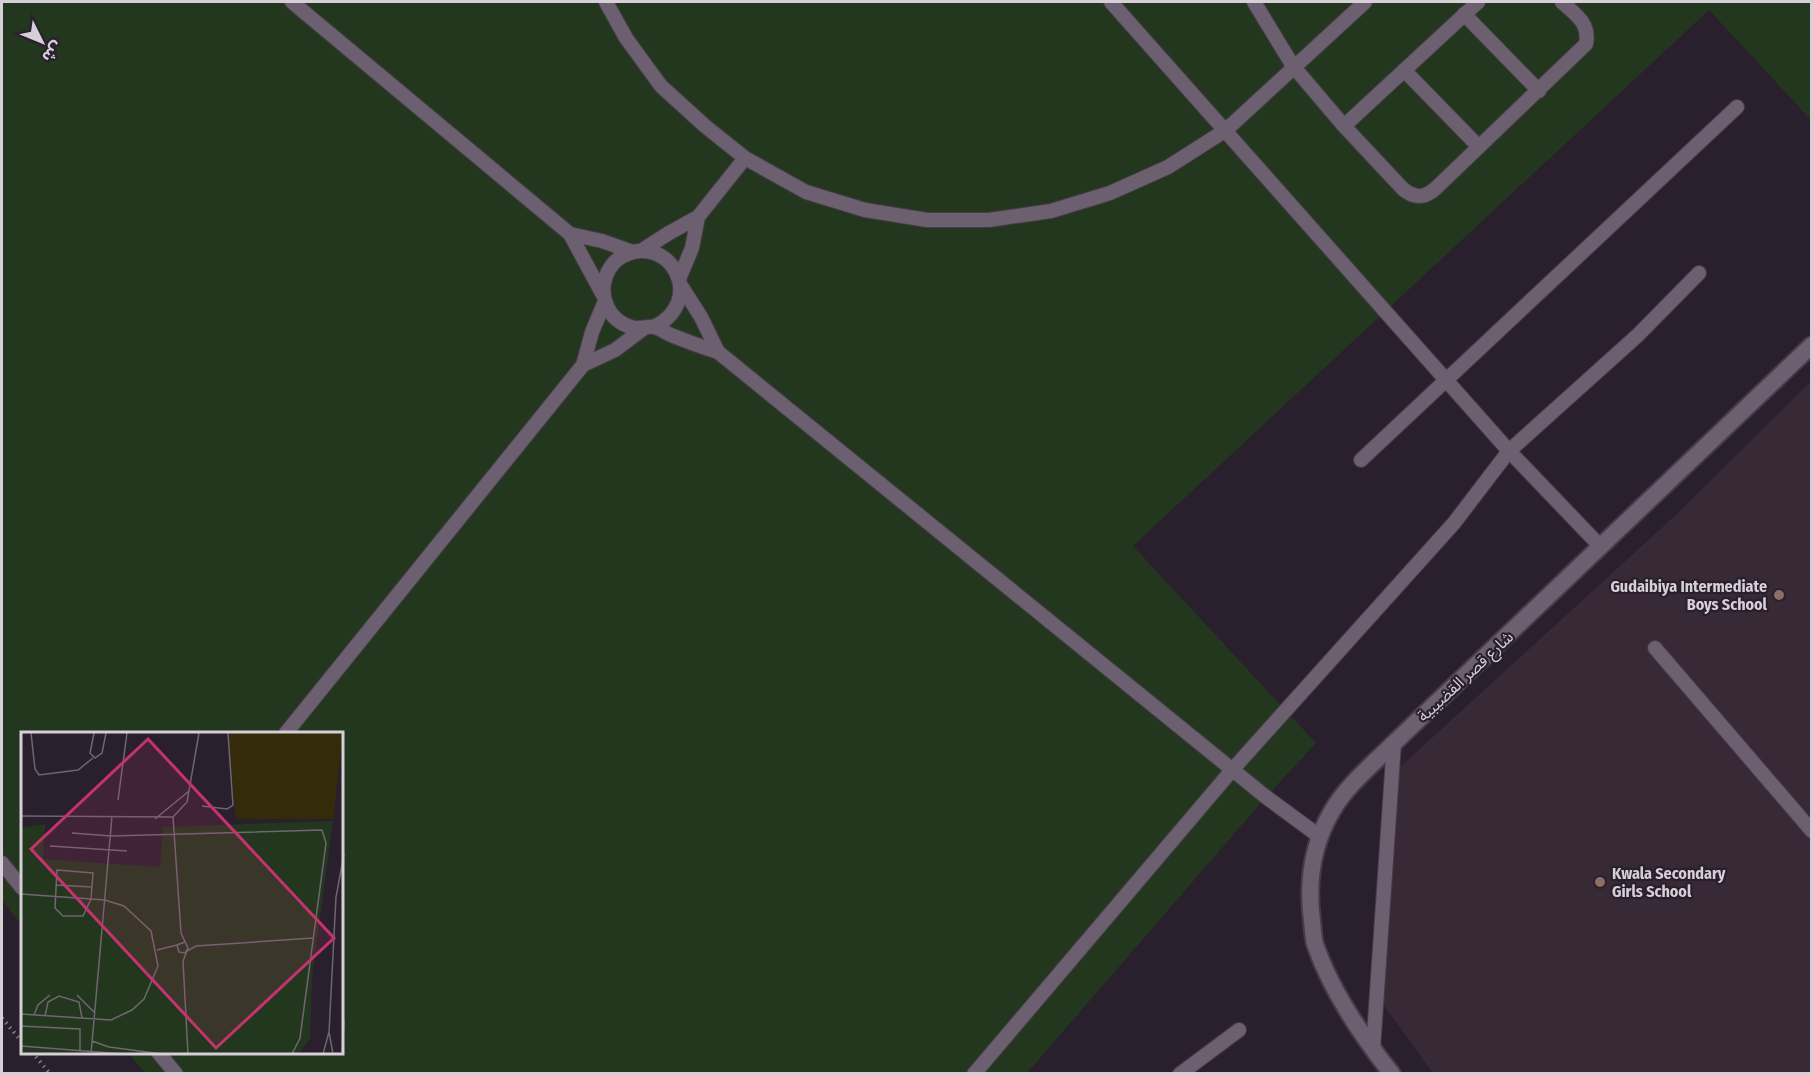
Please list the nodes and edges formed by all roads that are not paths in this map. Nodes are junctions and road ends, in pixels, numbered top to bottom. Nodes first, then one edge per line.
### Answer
1 (292, 2) edge
2 (606, 2) edge
3 (1111, 2) edge
4 (1254, 2) edge
5 (1365, 2) edge
6 (1478, 2) edge
7 (1562, 2) edge
8 (1464, 14) junction
9 (1293, 66) junction
10 (1404, 70) junction
11 (1539, 91) junction
12 (1737, 107) dead end
13 (1344, 126) junction
14 (1226, 130) junction
15 (1479, 147) junction
16 (745, 158) junction
17 (698, 218) junction
18 (570, 234) junction
19 (637, 252) junction
20 (1699, 273) dead end
21 (680, 281) junction
22 (604, 298) junction
23 (648, 328) junction
24 (1812, 345) edge
25 (718, 352) junction
26 (583, 365) junction
27 (1446, 380) junction
28 (1509, 451) junction
29 (1361, 460) dead end
30 (1601, 547) junction
31 (1655, 648) dead end
32 (287, 732) edge
33 (1394, 743) junction
34 (1233, 769) junction
35 (1812, 831) edge
36 (1319, 836) junction
37 (2, 863) edge
38 (21, 887) edge
39 (1239, 1030) dead end
40 (1373, 1050) junction
41 (160, 1054) edge
42 (176, 1074) edge
43 (974, 1074) edge
44 (1180, 1074) edge
45 (1392, 1074) edge

1 - 18 lane
2 - 16 lane
3 - 14 lane
4 - 9 lane
5 - 9 lane
6 - 8 lane
7 - 11 lane
8 - 10 lane
8 - 11 lane
9 - 13 lane
9 - 14 lane
10 - 13 lane
10 - 15 lane
11 - 15 lane
12 - 27 lane
13 - 15 lane
14 - 16 lane
14 - 27 lane
16 - 17 lane
17 - 19 lane
17 - 21 lane
18 - 19 lane
18 - 22 lane
19 - 21 lane
19 - 22 lane
20 - 28 lane
21 - 23 lane
21 - 25 lane
22 - 23 lane
22 - 26 lane
23 - 25 lane
23 - 26 lane
24 - 30 street, شارع قصر القضيبية
25 - 34 lane
26 - 32 lane
27 - 28 lane
27 - 29 lane
28 - 30 lane
28 - 34 lane
30 - 33 street, شارع قصر القضيبية
31 - 35 lane
33 - 36 street, شارع قصر القضيبية
33 - 40 lane
34 - 36 lane
34 - 43 lane
36 - 40 street, شارع قصر القضيبية
37 - 38 lane
39 - 44 lane
40 - 45 street, شارع قصر القضيبية
41 - 42 lane

